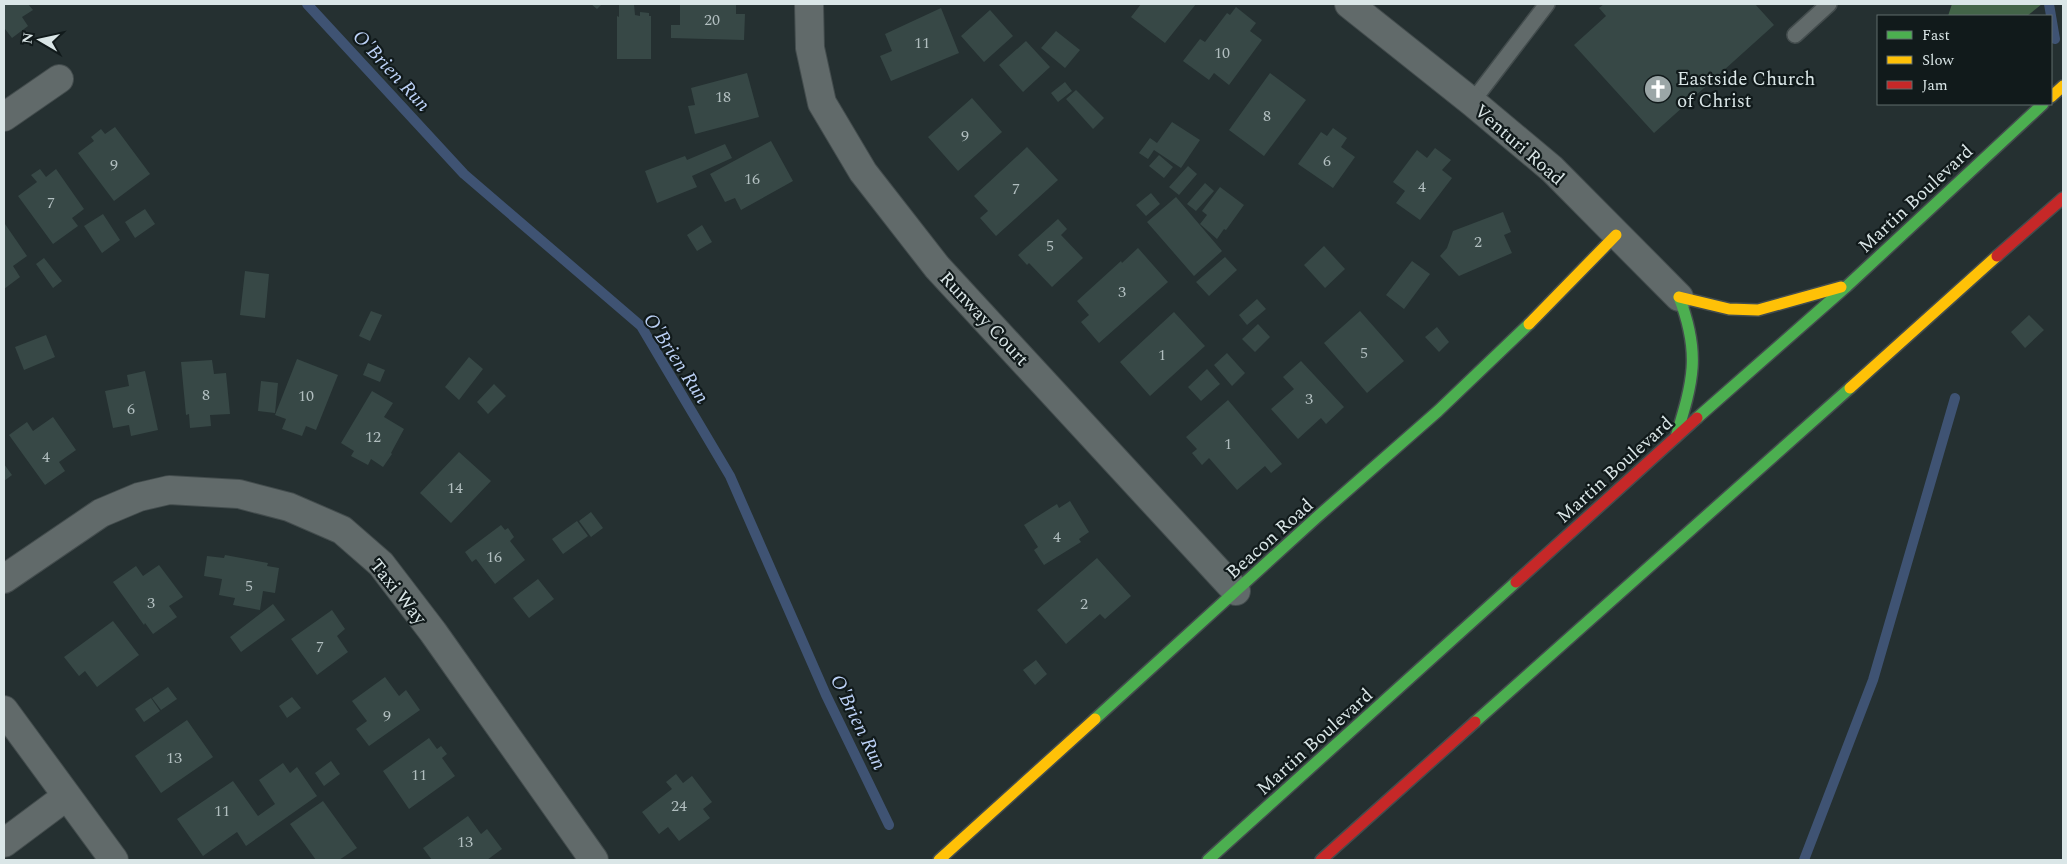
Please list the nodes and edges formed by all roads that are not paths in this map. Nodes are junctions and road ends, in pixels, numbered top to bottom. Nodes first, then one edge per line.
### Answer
1 (809, 4) edge
2 (1349, 4) edge
3 (1548, 4) edge
4 (1829, 4) edge
5 (1795, 35) dead end
6 (59, 79) dead end
7 (2063, 86) edge
8 (2052, 96) edge
9 (1472, 102) junction
10 (2042, 105) edge
11 (4, 117) edge
12 (2063, 198) edge
13 (1616, 234) junction
14 (1846, 286) junction
15 (1679, 297) junction
16 (1676, 437) junction
17 (4, 579) edge
18 (1236, 591) junction
19 (4, 710) edge
20 (67, 796) junction
21 (4, 843) edge
22 (114, 860) edge
23 (594, 860) edge
24 (938, 860) edge
25 (1208, 860) edge
26 (1321, 860) edge

1 - 18 street, Runway Court
2 - 9 street, Venturi Road
3 - 9 lane
4 - 5 lane
6 - 11 street
7 - 8 main road
9 - 13 street, Venturi Road
10 - 14 main road, Martin Boulevard
12 - 26 main road
13 - 15 street, Venturi Road
13 - 18 main road, Beacon Road
14 - 15 main road
14 - 16 main road, Martin Boulevard
15 - 16 main road
16 - 25 main road, Martin Boulevard
17 - 23 street, Taxi Way
18 - 24 main road, Beacon Road
19 - 20 street
20 - 21 street
20 - 22 street

